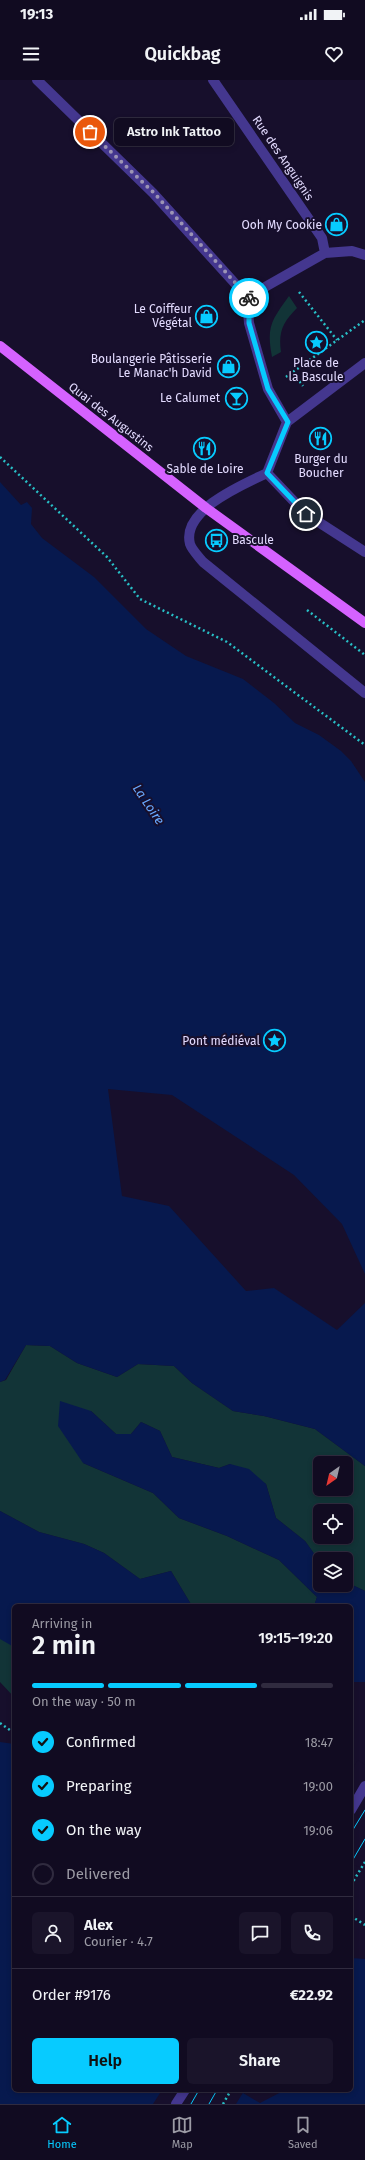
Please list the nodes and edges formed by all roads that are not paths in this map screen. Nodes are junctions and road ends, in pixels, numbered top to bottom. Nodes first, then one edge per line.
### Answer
1 (37, 80) edge
2 (214, 80) edge
3 (325, 253) junction
4 (365, 255) edge
5 (250, 300) junction
6 (0, 346) edge
7 (365, 363) edge
8 (288, 422) junction
9 (267, 473) junction
10 (206, 508) junction
11 (365, 552) edge
12 (365, 623) edge
13 (365, 693) edge
14 (365, 1786) edge
15 (353, 1807) edge
16 (184, 2092) edge
17 (176, 2104) edge

1 - 5 street
2 - 3 street, Rue des Anguignis
3 - 4 street
3 - 5 street
5 - 8 street
6 - 10 main road, Quai des Augustins
7 - 8 street
8 - 9 street
9 - 10 street
9 - 11 street
10 - 12 main road, Quai des Augustins
10 - 13 street
14 - 15 street
16 - 17 street

